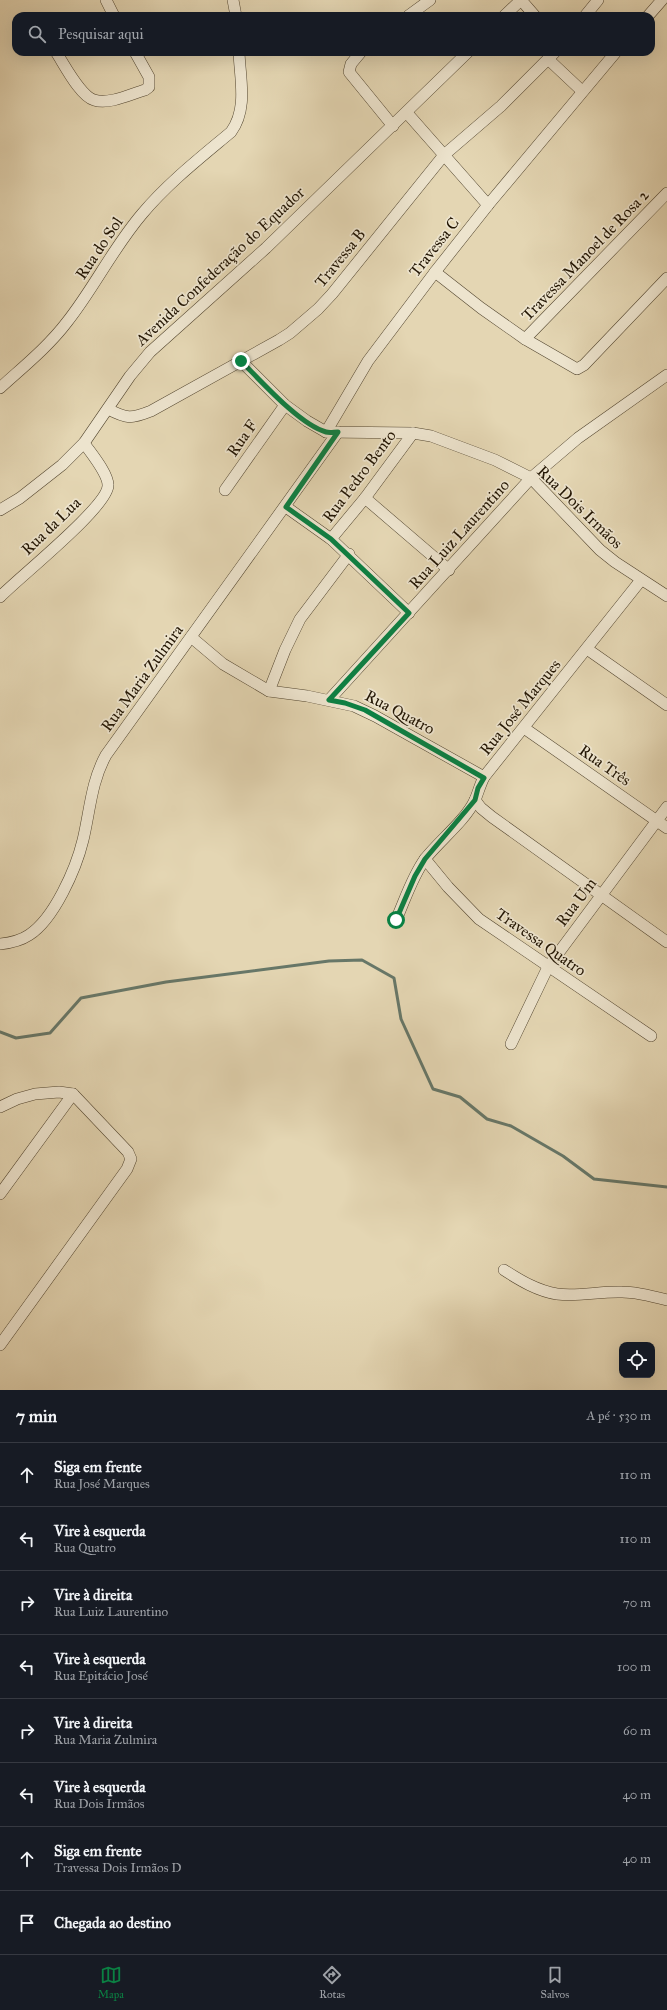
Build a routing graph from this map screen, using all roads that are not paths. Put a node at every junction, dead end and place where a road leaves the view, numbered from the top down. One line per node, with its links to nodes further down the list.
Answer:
1 (106, 0): 7 (street)
2 (233, 0): 8 (street)
3 (430, 0): 9 (street)
4 (521, 0): 10 (street); 11 (street)
5 (598, 0): 12 (street)
6 (662, 0): 13 (street)
7 (112, 12)
8 (235, 12)
9 (414, 12)
10 (508, 12)
11 (532, 12)
12 (588, 12)
13 (652, 12)
14 (59, 56): 15 (street)
15 (137, 56)
16 (238, 56): 32 (street, Rua do Sol)
17 (358, 56): 23 (street)
18 (464, 56): 22 (street, Avenida Confederação do Equador)
19 (552, 56): 21 (street); 24 (street, Travessa B)
20 (613, 56): 21 (street, Travessa C)
21 (582, 91): 26 (street, Travessa C)
22 (407, 113): 23 (street, Avenida Confederação do Equador); 24 (street)
23 (393, 126): 34 (street, Avenida Confederação do Equador)
24 (444, 155): 26 (street); 30 (street, Travessa B)
25 (667, 193): 29 (street, Travessa Manoel de Rosa 2)
26 (488, 205): 27 (street, Travessa C)
27 (435, 272): 29 (street); 35 (street, Travessa C)
28 (667, 278): 29 (street)
29 (526, 340)
30 (241, 361): 33 (street); 34 (street, Travessa B)
31 (667, 375): 39 (street, Rua Luiz Laurentino)
32 (0, 388)
33 (285, 405): 35 (street); 40 (street, Rua F)
34 (108, 409): 38 (street, Avenida Confederação do Equador)
35 (326, 432): 36 (street, Rua Dois Irmãos)
36 (338, 432): 37 (street, Rua Dois Irmãos); 42 (street, Rua Maria Zulmira)
37 (413, 433): 39 (street, Rua Dois Irmãos); 41 (street, Rua Pedro Bento)
38 (84, 443): 43 (street, Avenida Confederação do Equador); 49 (street, Rua da Lua)
39 (531, 478): 46 (street, Rua Luiz Laurentino); 47 (street, Rua Dois Irmãos)
40 (225, 490)
41 (365, 498): 44 (street, Rua Pedro Bento); 46 (street)
42 (286, 507): 44 (street); 51 (street, Rua Maria Zulmira)
43 (0, 510)
44 (331, 539): 45 (street)
45 (349, 554): 50 (street); 53 (street)
46 (449, 570): 50 (street, Rua Luiz Laurentino)
47 (641, 580): 48 (street, Rua Dois Irmãos); 52 (street, Rua José Marques)
48 (667, 596)
49 (0, 597)
50 (409, 613): 54 (street, Rua Luiz Laurentino)
51 (191, 637): 53 (street, Rua Quatro); 66 (street, Rua Maria Zulmira)
52 (586, 649): 55 (street); 56 (street, Rua José Marques)
53 (270, 691): 54 (street, Rua Quatro)
54 (329, 700): 57 (street, Rua Quatro)
55 (667, 705)
56 (524, 728): 57 (street, Rua José Marques); 60 (street, Rua Três)
57 (484, 778): 58 (street, Rua José Marques)
58 (475, 800): 62 (street, Rua José Marques); 63 (street)
59 (667, 807): 60 (street, Rua Um)
60 (657, 820): 61 (street, Rua Três); 63 (street, Rua Um)
61 (667, 828)
62 (425, 859): 64 (street, Rua José Marques); 67 (street, Travessa Quatro)
63 (601, 896): 65 (street); 67 (street, Rua Um)
64 (396, 920)
65 (667, 942)
66 (0, 944)
67 (548, 967): 68 (street, Travessa Quatro); 69 (street, Rua Um)
68 (651, 1036)
69 (511, 1044)
70 (73, 1094): 71 (street); 72 (street); 75 (street)
71 (0, 1108)
72 (0, 1194)
73 (504, 1270): 74 (street)
74 (667, 1300)
75 (0, 1345)

